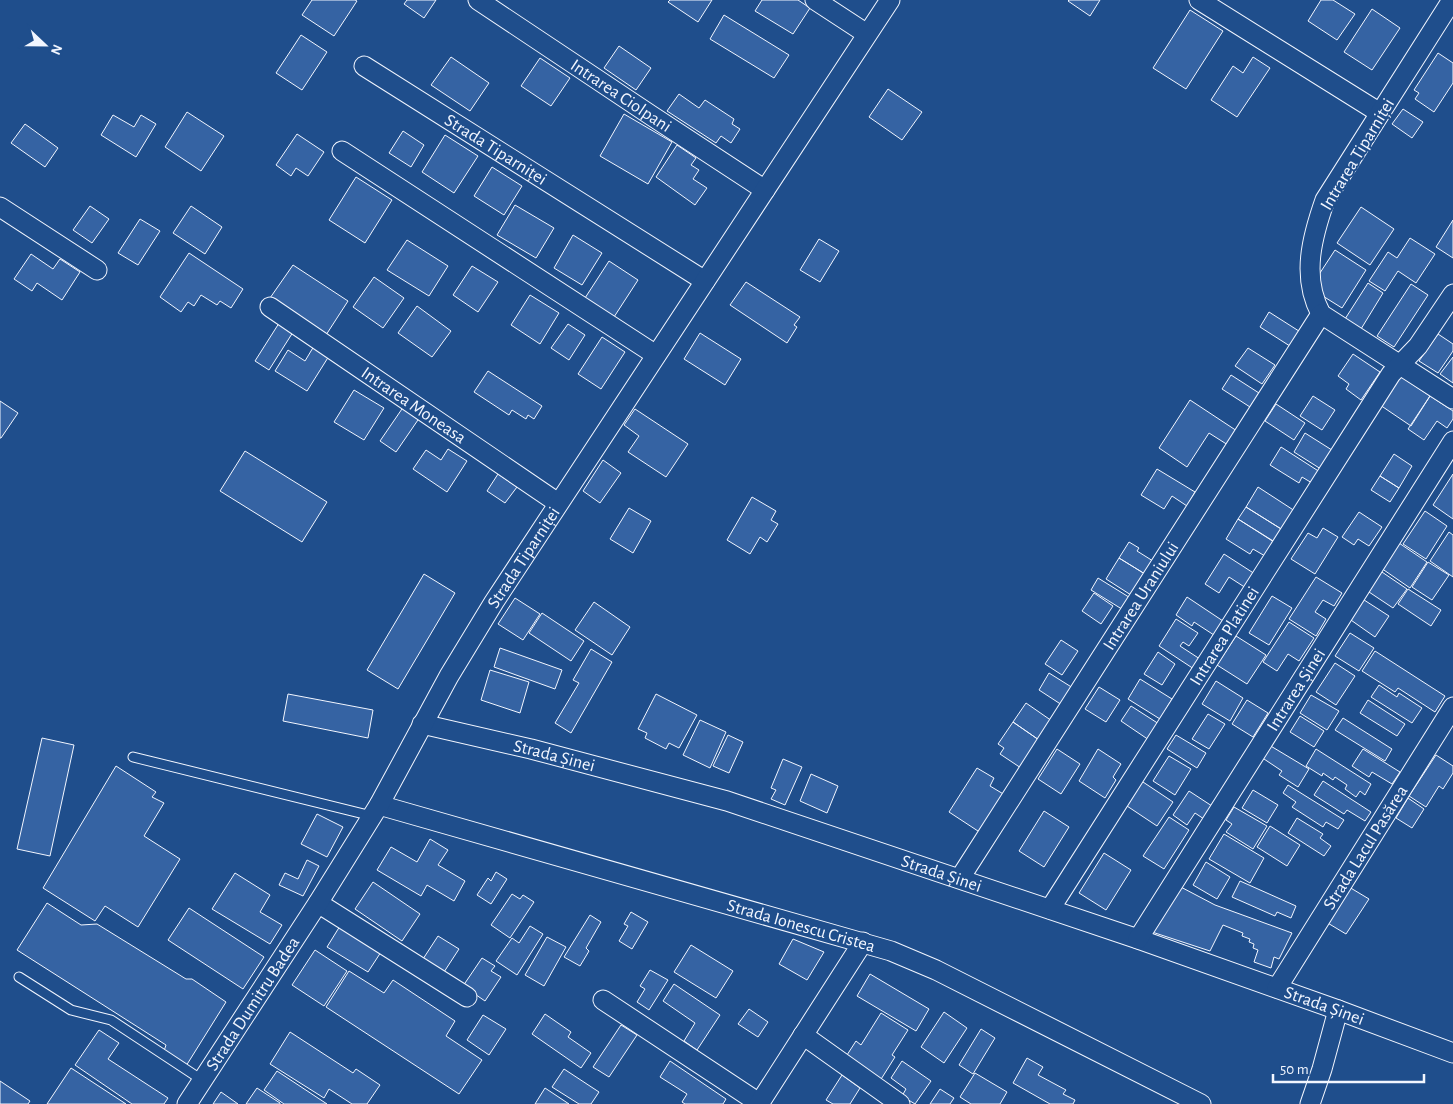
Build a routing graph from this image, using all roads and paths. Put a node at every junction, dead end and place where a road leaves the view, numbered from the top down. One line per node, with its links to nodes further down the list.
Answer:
1 (478, 0): 10 (street, Intrarea Ciolpani)
2 (816, 0): 6 (street)
3 (890, 0): 6 (street, Strada Tiparniței)
4 (1199, 0): 8 (street)
5 (1452, 0): 8 (street, Intrarea Tiparniței)
6 (868, 34): 10 (street, Strada Tiparniței)
7 (364, 66): 13 (street, Strada Tiparniței)
8 (1380, 114): 16 (street, Intrarea Tiparniței)
9 (342, 151): 17 (street)
10 (765, 190): 13 (street, Strada Tiparniței)
11 (0, 207): 12 (street)
12 (97, 270)
13 (705, 281): 17 (street, Strada Tiparniței)
14 (1453, 294): 18 (street, Intrarea Platinei)
15 (270, 306): 21 (street, Intrarea Moneasa)
16 (1321, 314): 18 (street); 27 (street, Intrarea Uraniului)
17 (656, 355): 21 (street, Strada Tiparniței)
18 (1401, 365): 19 (street); 29 (street, Intrarea Platinei)
19 (1453, 400)
20 (1453, 441): 30 (street, Intrarea Șinei)
21 (558, 502): 23 (street, Strada Tiparniței)
22 (1453, 707): 33 (street, Strada Lacul Pasărea)
23 (422, 724): 25 (street, Strada Tiparniței); 27 (street, Strada Șinei)
24 (133, 757): 26 (lane)
25 (400, 765): 26 (street, Strada Dumitru Badea)
26 (375, 811): 28 (street, Strada Dumitru Badea); 31 (street, Strada Ionescu Cristea)
27 (960, 878): 29 (street, Strada Șinei)
28 (318, 903): 34 (street); 39 (street, Strada Dumitru Badea)
29 (1050, 909): 30 (street, Strada Șinei)
30 (1138, 939): 33 (street, Strada Șinei)
31 (863, 942): 37 (street); 43 (street, Strada Ionescu Cristea)
32 (19, 977): 39 (lane)
33 (1276, 988): 36 (street, Strada Șinei)
34 (467, 997)
35 (603, 1000): 41 (street)
36 (1338, 1010): 38 (street, Strada Șinei); 44 (street)
37 (803, 1035): 41 (street); 42 (street)
38 (1453, 1053)
39 (202, 1080): 40 (street, Strada Dumitru Badea)
40 (186, 1104)
41 (759, 1104)
42 (900, 1104)
43 (1201, 1104)
44 (1310, 1104)

